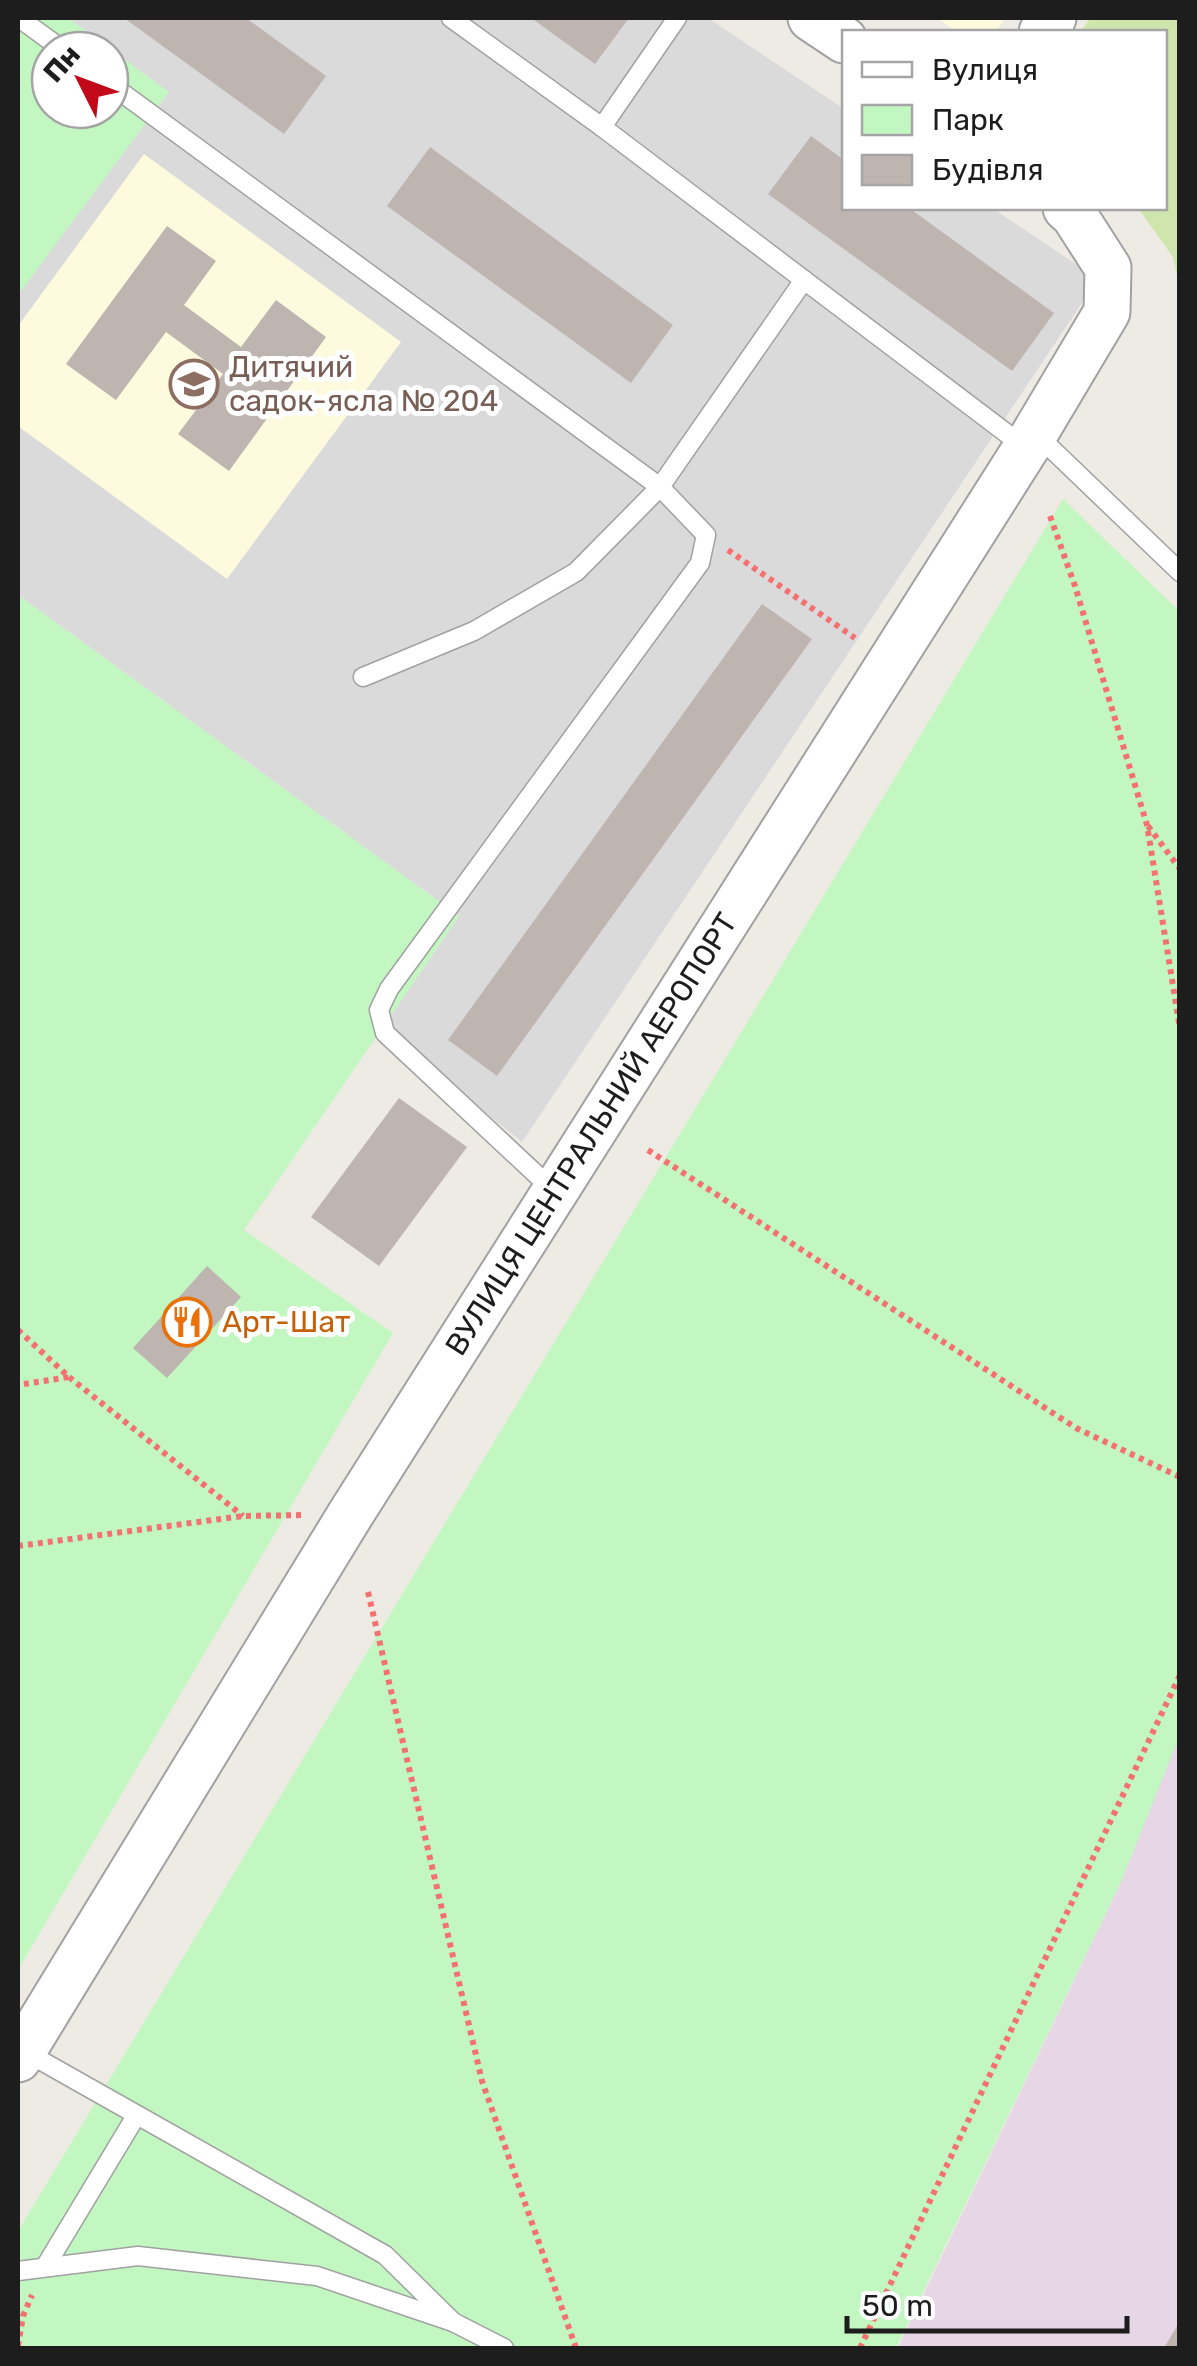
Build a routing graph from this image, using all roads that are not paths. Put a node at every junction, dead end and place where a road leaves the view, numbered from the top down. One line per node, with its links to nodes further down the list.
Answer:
1 (450, 18): 6 (lane)
2 (677, 18): 6 (lane)
3 (812, 18): 4 (street)
4 (842, 39)
5 (130, 99): 10 (lane)
6 (602, 127): 8 (lane)
7 (1068, 210): 9 (street, ВУЛИЦЯ ЦЕНТРАЛЬНИЙ АЕРОПОРТ)
8 (804, 280): 9 (lane); 10 (lane)
9 (1030, 441): 11 (lane); 13 (street, ВУЛИЦЯ ЦЕНТРАЛЬНИЙ АЕРОПОРТ)
10 (660, 487): 12 (lane); 13 (lane)
11 (1180, 572)
12 (363, 676)
13 (554, 1191): 14 (street, ВУЛИЦЯ ЦЕНТРАЛЬНИЙ АЕРОПОРТ)
14 (20, 2055): 15 (lane)
15 (136, 2116): 16 (lane); 18 (lane)
16 (45, 2267): 17 (lane); 18 (lane)
17 (18, 2270)
18 (452, 2322): 19 (lane)
19 (504, 2348)

